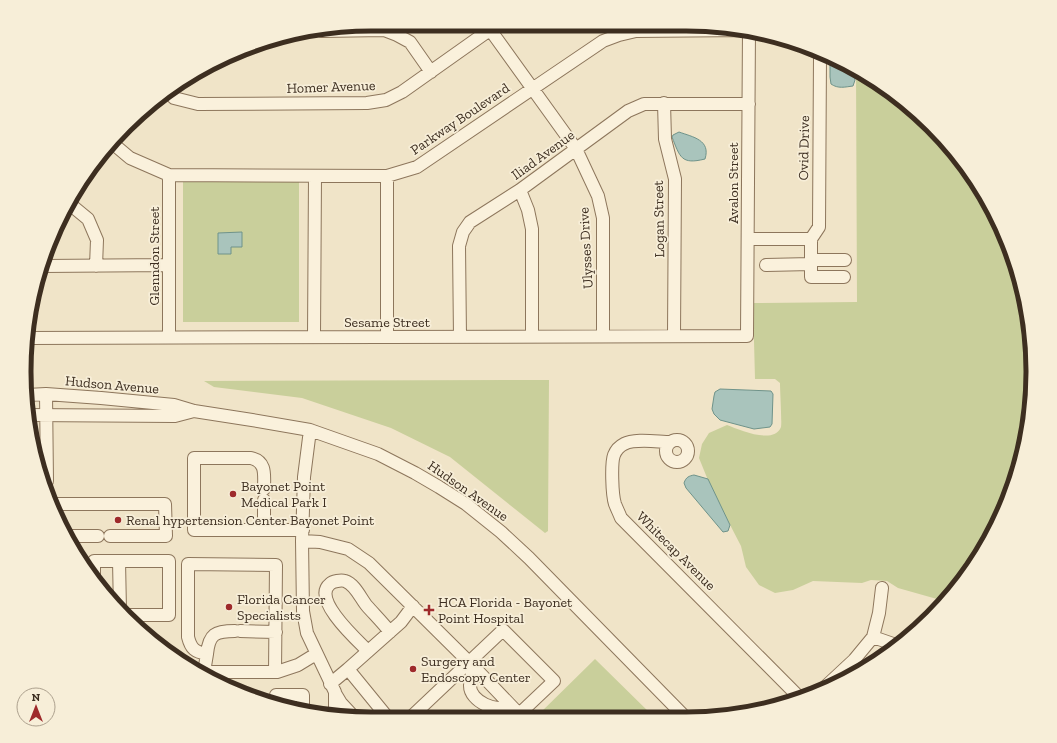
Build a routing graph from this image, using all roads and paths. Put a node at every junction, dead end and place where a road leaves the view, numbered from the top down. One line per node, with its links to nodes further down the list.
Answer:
1 (390, 31): 7 (street)
2 (485, 31): 7 (street, Homer Avenue)
3 (495, 31): 8 (street, Ulysses Drive)
4 (636, 31): 8 (street, Parkway Boulevard)
5 (748, 37): 11 (street, Avalon Street)
6 (820, 59): 20 (street, Ovid Drive)
7 (431, 72): 9 (street, Homer Avenue)
8 (533, 89): 13 (street, Ulysses Drive); 16 (street, Parkway Boulevard)
9 (172, 96)
10 (664, 103): 11 (street, Iliad Avenue); 13 (street, Iliad Avenue); 30 (street, Logan Street)
11 (749, 104): 19 (street, Avalon Street)
12 (116, 146): 14 (street, Parkway Boulevard)
13 (576, 149): 17 (street, Iliad Avenue); 29 (street, Ulysses Drive)
14 (169, 175): 15 (street, Parkway Boulevard); 26 (street, Glenndon Street)
15 (315, 176): 16 (street, Parkway Boulevard); 32 (street)
16 (387, 176): 33 (street)
17 (520, 190): 28 (street); 34 (street, Iliad Avenue)
18 (74, 207): 25 (street)
19 (748, 239): 20 (street); 31 (street, Avalon Street)
20 (811, 239): 22 (street)
21 (845, 260): 22 (street)
22 (811, 262): 23 (street); 27 (street)
23 (766, 265)
24 (48, 266): 25 (street)
25 (96, 266): 26 (street)
26 (169, 266): 36 (street, Glenndon Street)
27 (844, 277)
28 (532, 336): 29 (street, Sesame Street); 34 (street, Sesame Street)
29 (603, 336): 30 (street, Sesame Street)
30 (674, 336): 31 (street, Sesame Street)
31 (747, 336)
32 (314, 337): 33 (street, Sesame Street); 36 (street, Sesame Street)
33 (387, 337): 34 (street, Sesame Street)
34 (460, 337)
35 (33, 338): 36 (street, Sesame Street)
36 (169, 338)
37 (46, 394): 38 (street, Hudson Avenue); 39 (street, Hudson Avenue); 41 (street)
38 (32, 395)
39 (194, 411): 41 (street, Hudson Avenue); 42 (street, Hudson Avenue)
40 (34, 415): 41 (street, Hudson Avenue)
41 (46, 415): 44 (street)
42 (310, 430): 50 (street); 81 (street, Hudson Avenue)
43 (670, 442): 71 (street, Whitecap Avenue)
44 (43, 458)
45 (58, 504): 49 (street)
46 (264, 530): 46 (street); 50 (street)
47 (74, 536): 48 (street)
48 (98, 536)
49 (110, 536)
50 (302, 536): 55 (street); 63 (street)
51 (120, 561): 52 (street); 54 (street); 56 (street)
52 (94, 569)
53 (882, 588): 59 (street)
54 (120, 601)
55 (413, 606): 58 (street); 64 (street)
56 (134, 615)
57 (276, 632): 62 (street); 62 (street); 68 (street)
58 (390, 632): 61 (street); 61 (street)
59 (873, 637): 60 (street); 69 (street)
60 (891, 643)
61 (368, 651): 66 (street)
62 (207, 654): 65 (street)
63 (316, 654): 68 (street); 70 (street)
64 (472, 664): 74 (street); 74 (street); 78 (street); 80 (street)
65 (203, 667)
66 (348, 669): 70 (street); 77 (street)
67 (212, 672): 68 (street)
68 (276, 672)
69 (835, 677)
70 (332, 688): 75 (street); 76 (street)
71 (796, 694)
72 (276, 698): 73 (street)
73 (303, 705)
74 (510, 705): 79 (street)
75 (334, 710)
76 (348, 711)
77 (383, 712)
78 (417, 712)
79 (515, 712)
80 (522, 712)
81 (680, 712)

